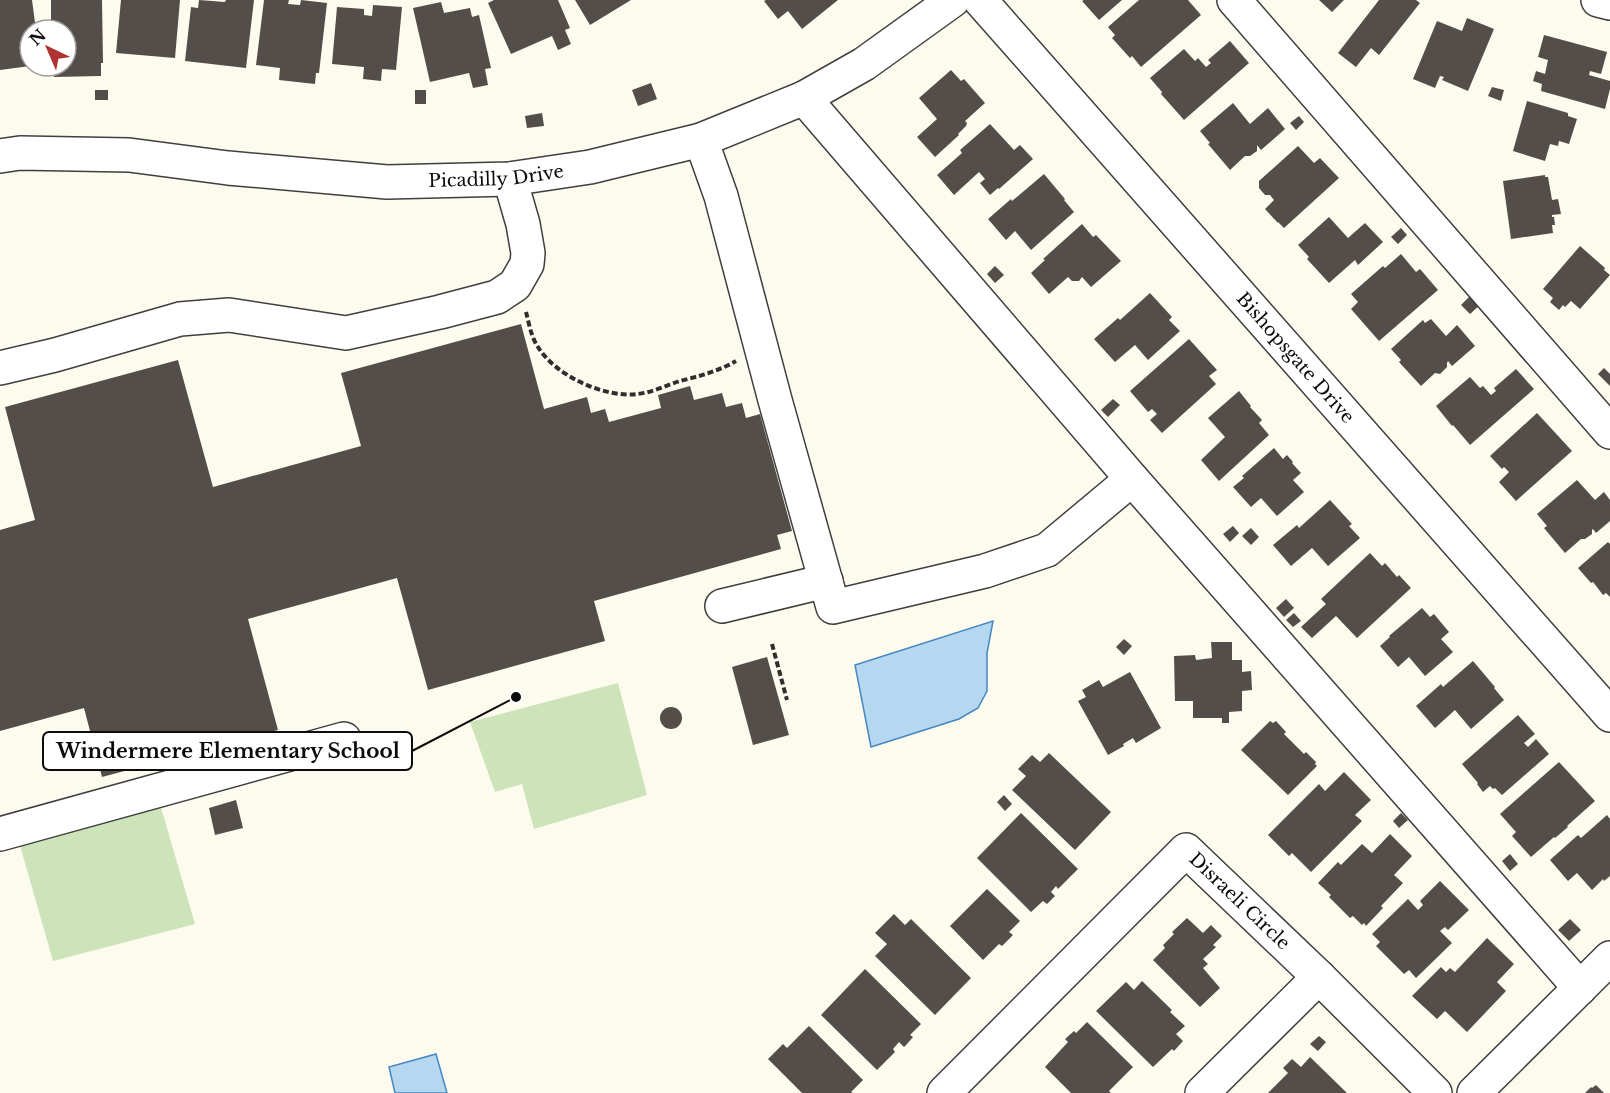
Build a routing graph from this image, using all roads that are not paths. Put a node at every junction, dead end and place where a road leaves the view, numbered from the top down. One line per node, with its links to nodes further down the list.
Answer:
1 (952, 0): 6 (street, Picadilly Drive)
2 (980, 0): 15 (street, Bishopsgate Drive)
3 (1234, 0): 11 (street)
4 (1598, 0): 5 (street)
5 (1610, 3)
6 (804, 98): 7 (street, Picadilly Drive); 12 (street)
7 (701, 140): 9 (street, Picadilly Drive); 13 (street)
8 (0, 156): 9 (street, Picadilly Drive)
9 (510, 179): 10 (street)
10 (0, 368)
11 (1610, 432)
12 (1132, 479): 13 (street); 20 (street)
13 (826, 581): 14 (street)
14 (722, 606)
15 (1610, 715)
16 (344, 739): 17 (street)
17 (0, 834)
18 (1610, 958): 20 (street)
19 (1319, 977): 21 (street, Disraeli Circle); 22 (street); 23 (street, Disraeli Circle)
20 (1580, 988): 24 (street)
21 (944, 1093)
22 (1202, 1093)
23 (1435, 1093)
24 (1474, 1093)

